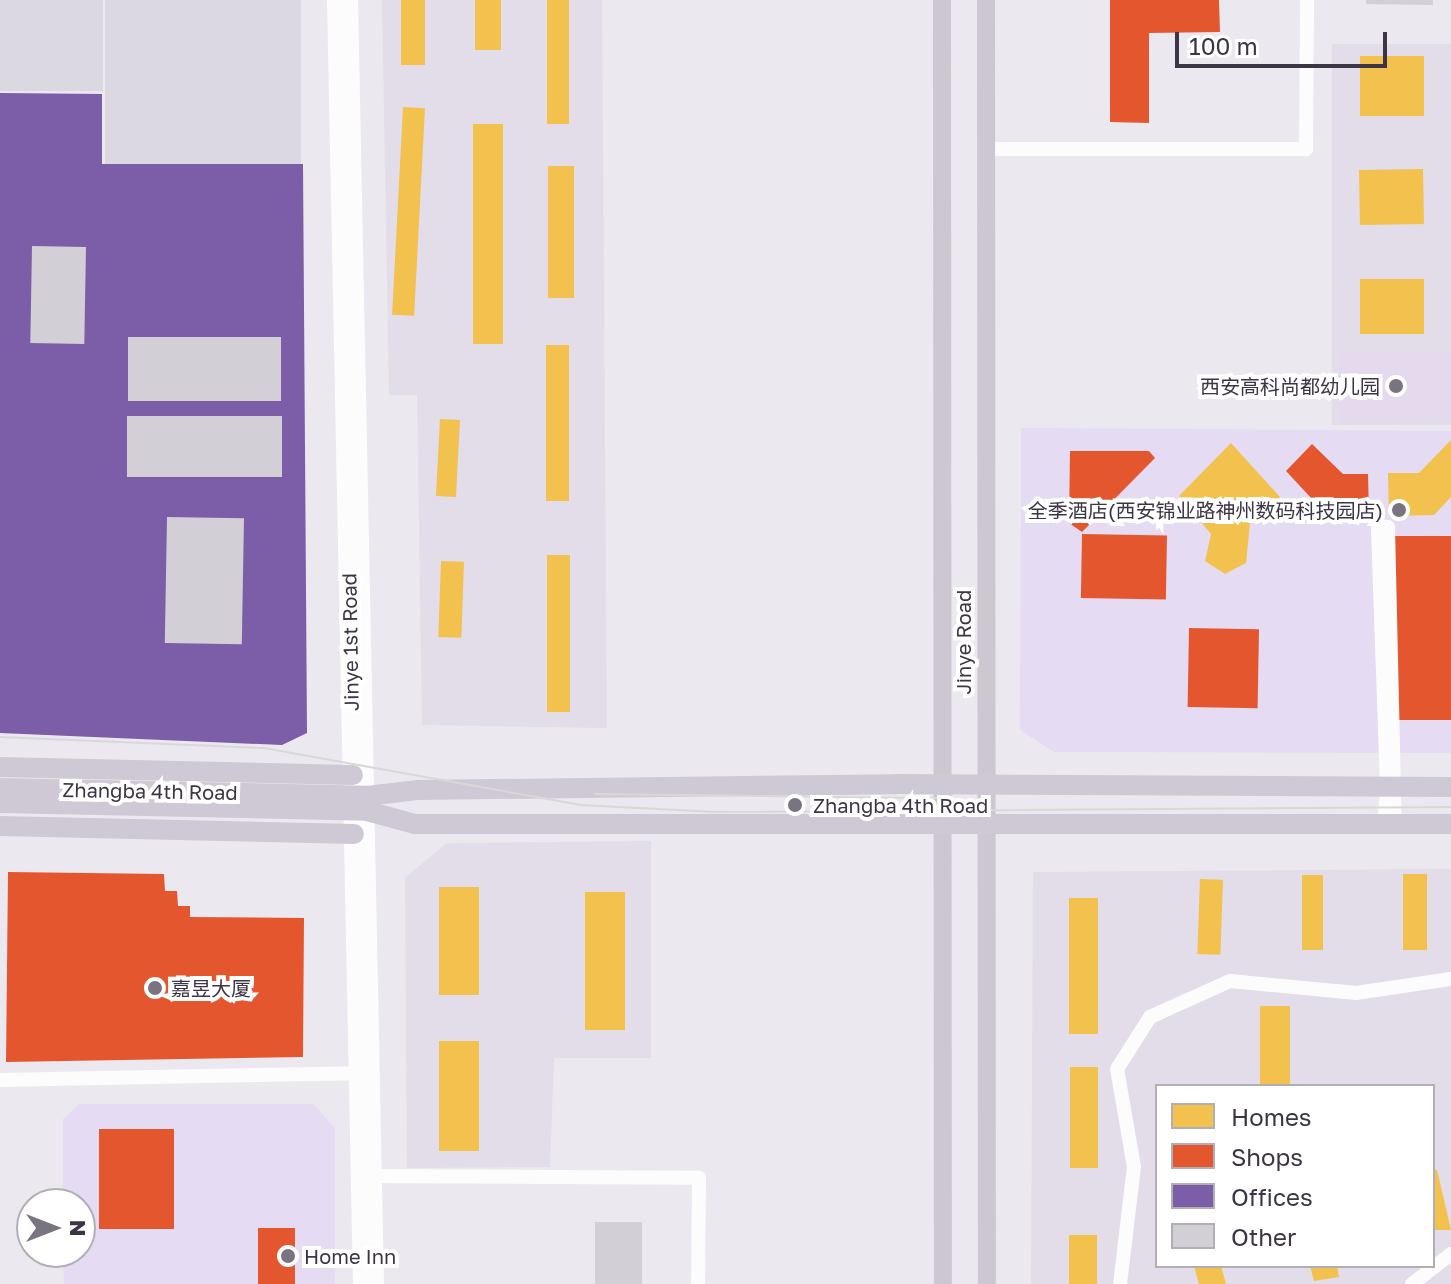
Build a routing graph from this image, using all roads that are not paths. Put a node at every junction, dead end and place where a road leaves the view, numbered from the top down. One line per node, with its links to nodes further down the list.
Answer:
1 (335, 0): 13 (street, Jinye 1st Road)
2 (350, 0): 13 (street, Jinye 1st Road)
3 (942, 0): 12 (main road, Jinye Road)
4 (986, 0): 6 (main road, Jinye Road)
5 (1307, 0): 6 (street)
6 (985, 149): 8 (main road, Jinye Road)
7 (0, 767): 13 (main road)
8 (986, 787): 9 (main road, Zhangba 4th Road); 12 (main road, Zhangba 4th Road); 18 (main road, Jinye Road)
9 (1391, 787): 9 (street); 10 (main road, Zhangba 4th Road); 19 (street)
10 (1451, 787)
11 (0, 788): 14 (main road, Zhangba 4th Road)
12 (942, 788): 13 (main road, Zhangba 4th Road); 17 (main road, Jinye Road)
13 (358, 798): 14 (main road, Zhangba 4th Road); 17 (main road, Zhangba 4th Road); 21 (street, Jinye 1st Road); 25 (street, Jinye 1st Road)
14 (252, 801): 15 (main road, Zhangba 4th Road)
15 (0, 803)
16 (1451, 824): 19 (main road)
17 (942, 825): 18 (main road, Zhangba 4th Road); 32 (main road, Jinye Road)
18 (986, 825): 19 (main road); 33 (main road, Jinye Road)
19 (1390, 825)
20 (0, 826): 21 (main road)
21 (354, 834): 23 (street, Jinye 1st Road)
22 (1451, 979): 34 (street)
23 (357, 1073): 24 (street); 25 (street, Jinye 1st Road)
24 (0, 1080)
25 (366, 1176): 29 (street, Jinye 1st Road); 30 (street, Jinye 1st Road); 31 (street)
26 (1451, 1254): 27 (street)
27 (1435, 1266)
28 (1433, 1268): 35 (street)
29 (361, 1284)
30 (376, 1284)
31 (698, 1284)
32 (943, 1284)
33 (987, 1284)
34 (1120, 1284)
35 (1412, 1284)

